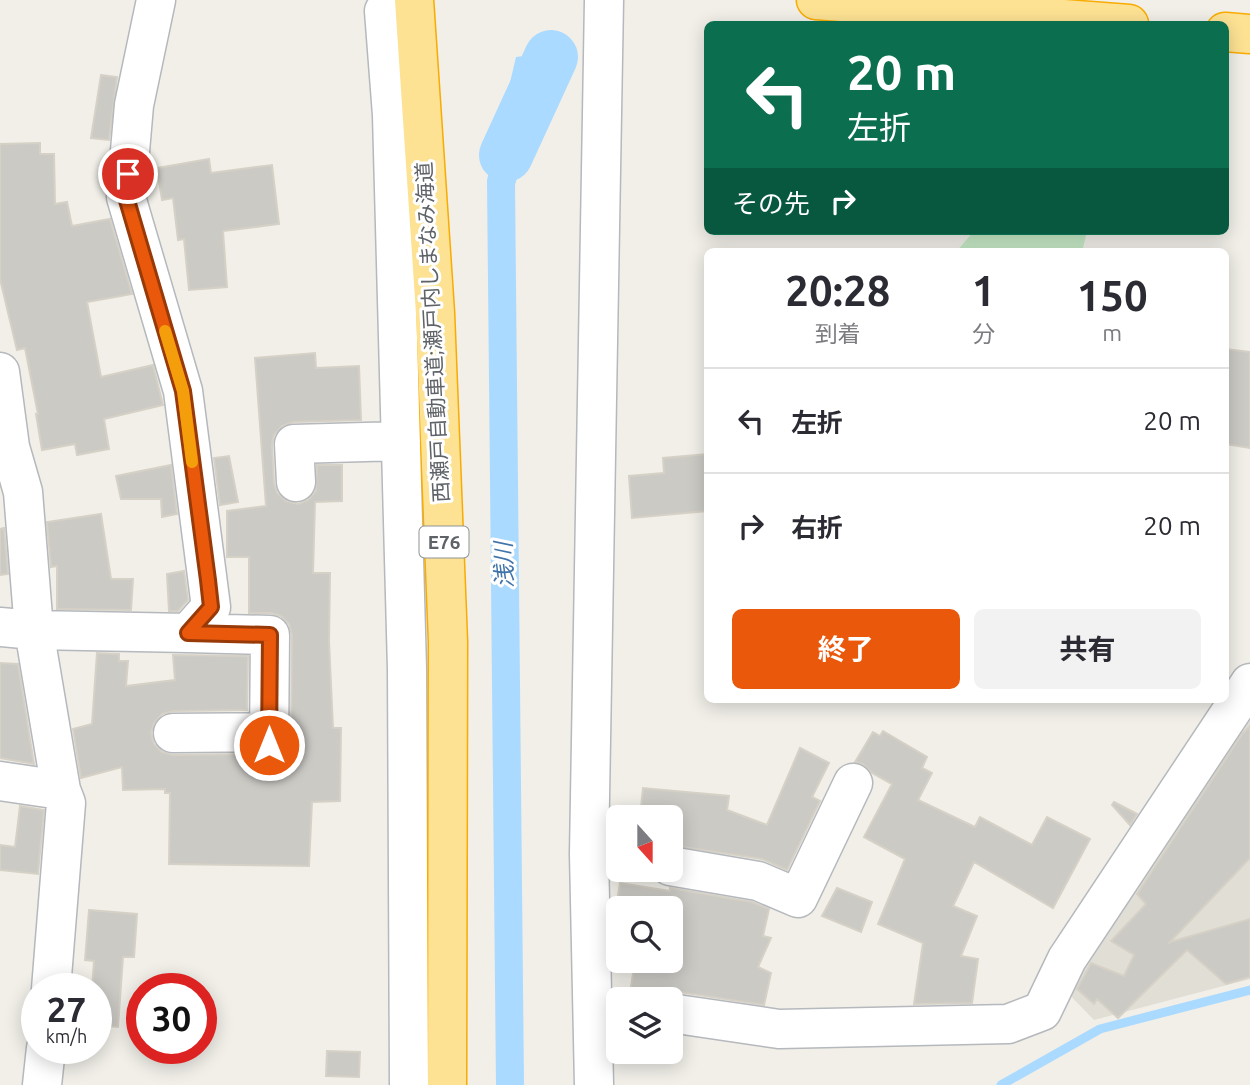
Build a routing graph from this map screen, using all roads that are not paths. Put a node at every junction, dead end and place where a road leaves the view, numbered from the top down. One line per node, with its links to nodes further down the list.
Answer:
1 (156, 0): 14 (street)
2 (604, 0): 20 (street)
3 (816, 0): 5 (highway)
4 (399, 5): 10 (street); 28 (highway, 西瀬戸自動車道;瀬戸内しまなみ海道 / E76)
5 (945, 17): 6 (highway)
6 (1050, 21)
7 (1229, 32): 8 (highway)
8 (1250, 34)
9 (0, 372): 12 (street)
10 (401, 441): 11 (street); 27 (street)
11 (296, 482)
12 (11, 490): 13 (street)
13 (17, 629): 14 (street); 19 (street)
14 (188, 633): 16 (street)
15 (1250, 683): 24 (street)
16 (173, 733)
17 (0, 781): 19 (street)
18 (853, 783): 21 (street)
19 (61, 790): 22 (street)
20 (603, 856): 23 (street)
21 (683, 868)
22 (52, 973)
23 (606, 1004): 29 (street)
24 (683, 1015)
25 (44, 1064): 26 (street)
26 (42, 1085)
27 (409, 1085)
28 (447, 1085)
29 (594, 1085)

